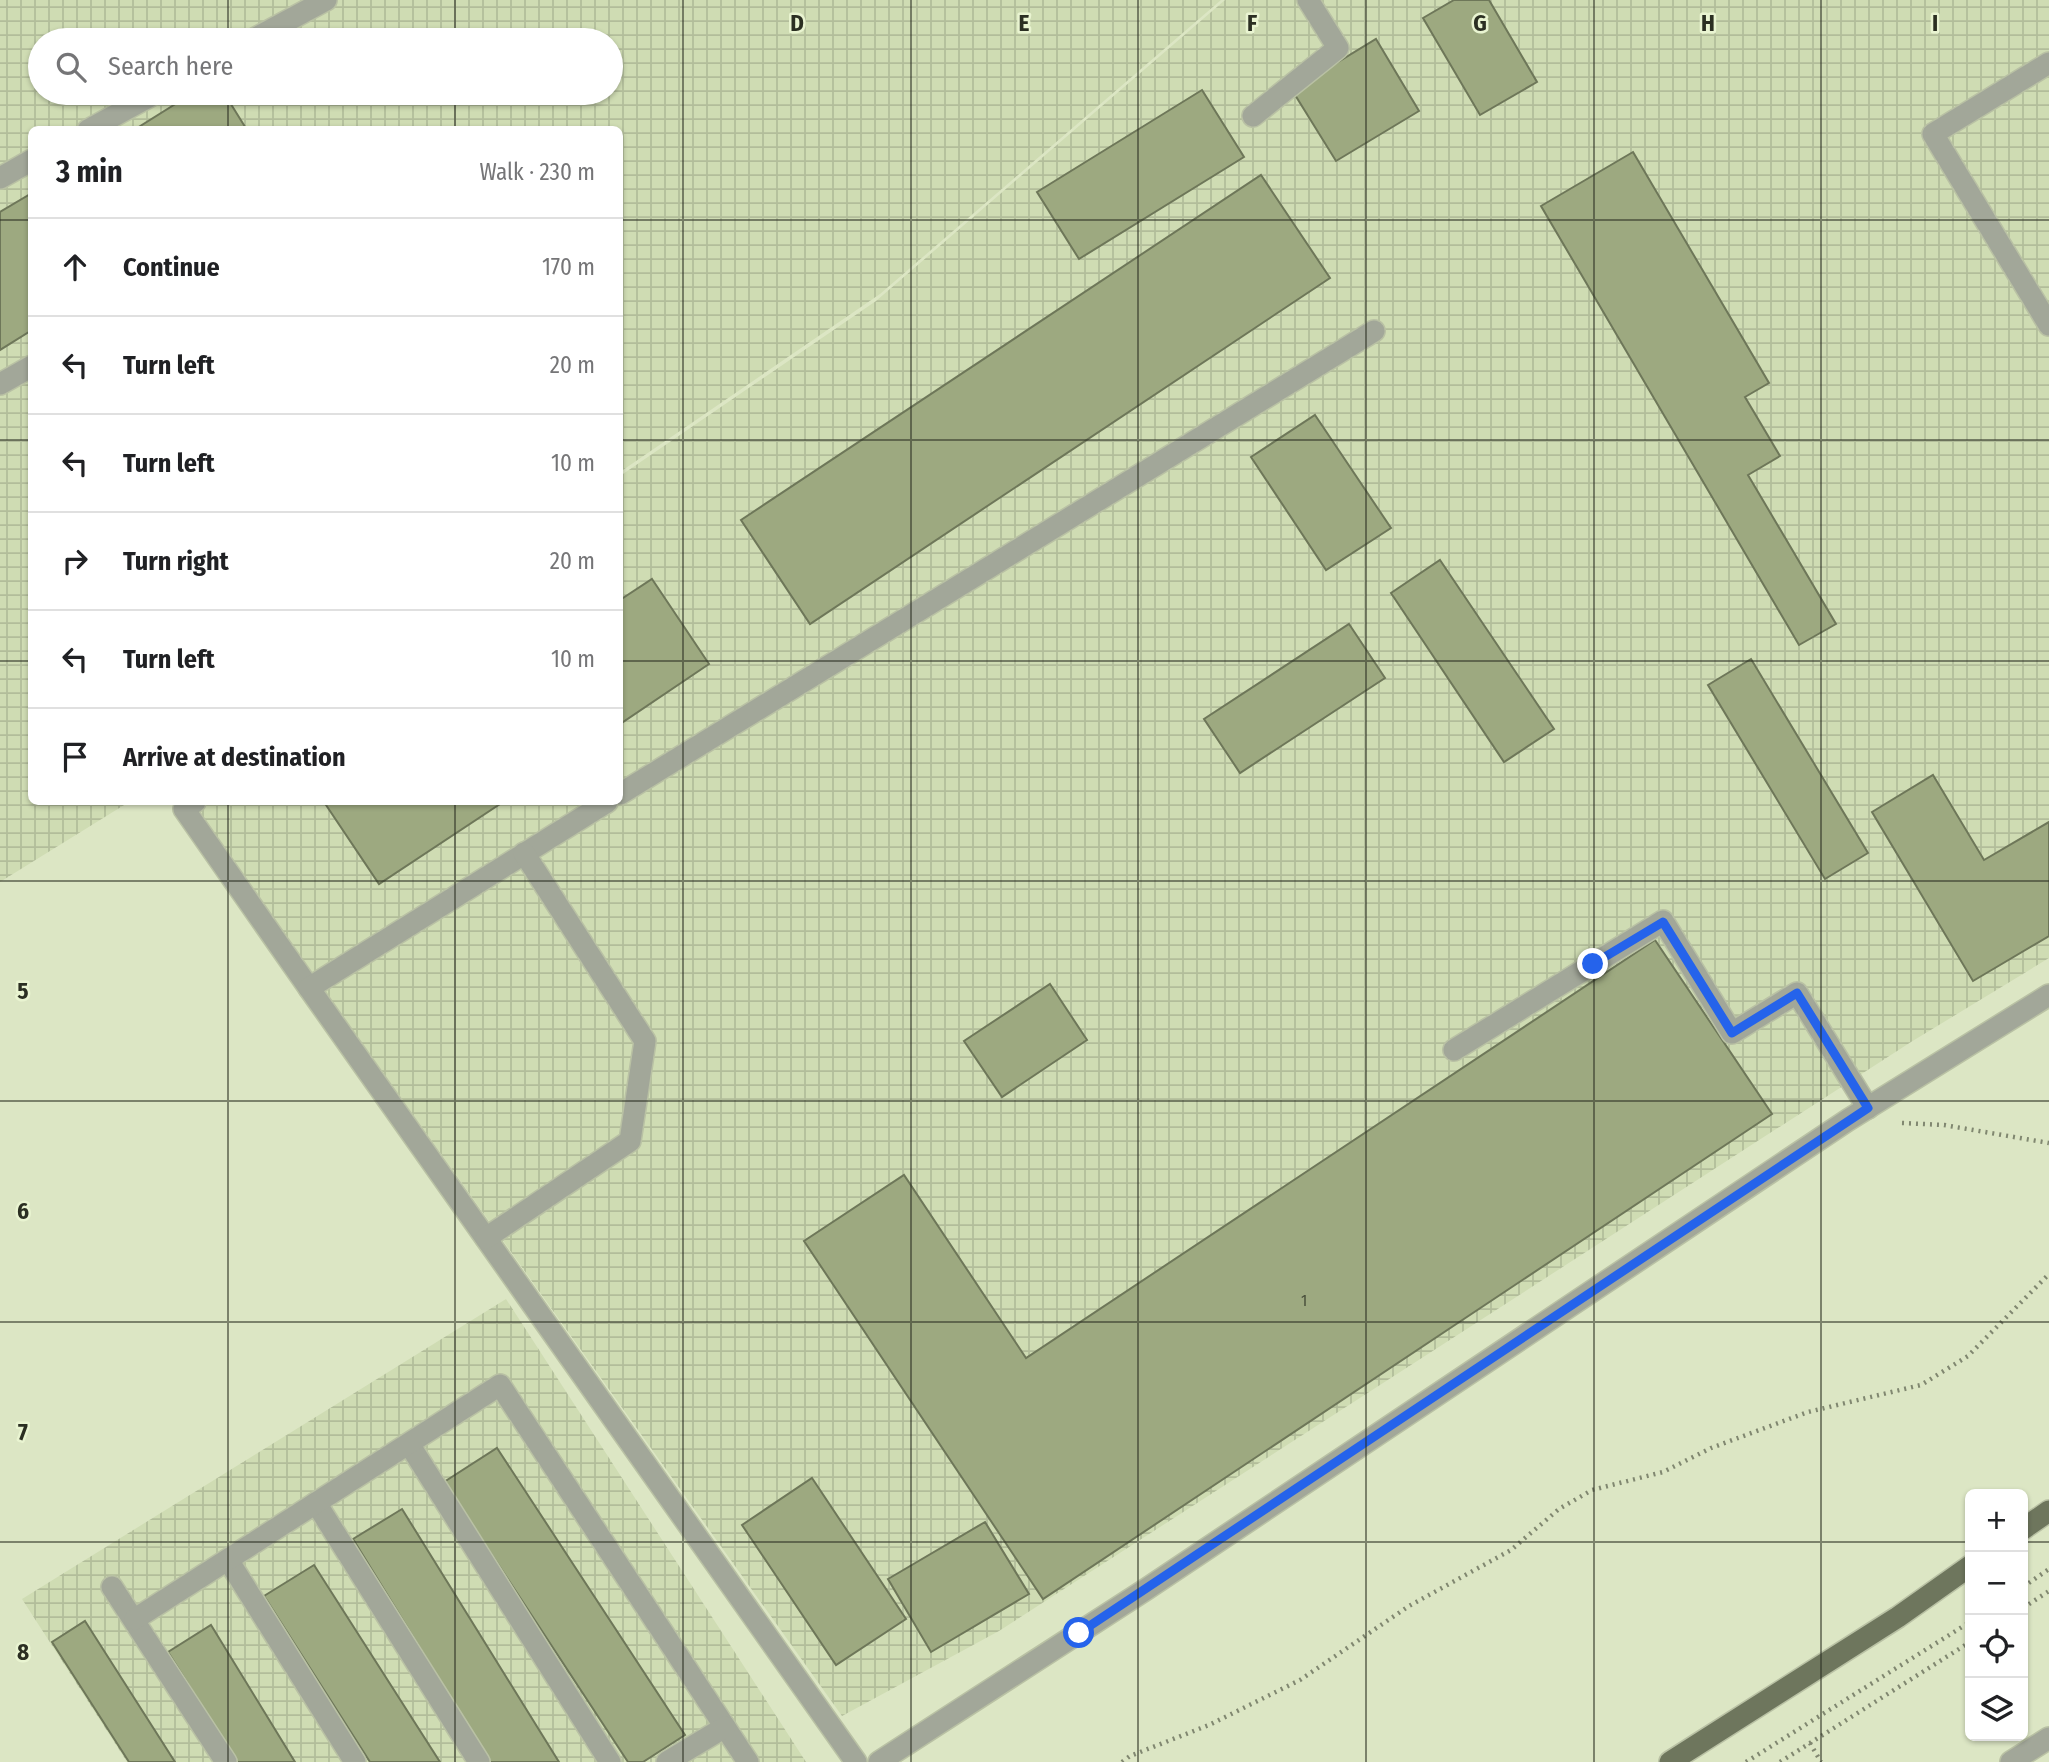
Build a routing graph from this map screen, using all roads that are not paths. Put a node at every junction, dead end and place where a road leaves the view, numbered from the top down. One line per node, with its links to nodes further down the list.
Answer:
1 (326, 0): 3 (street)
2 (1308, 0): 6 (street)
3 (274, 28)
4 (2049, 63): 10 (street)
5 (134, 105): 7 (street)
6 (1252, 116)
7 (95, 126)
8 (28, 162): 9 (street)
9 (0, 178)
10 (2049, 325)
11 (1374, 331): 14 (street)
12 (28, 368): 13 (street)
13 (0, 384)
14 (623, 792)
15 (190, 805): 18 (street)
16 (602, 805): 17 (street)
17 (524, 853): 18 (street); 22 (street)
18 (309, 988): 22 (street)
19 (2049, 995): 21 (street)
20 (1454, 1051): 21 (street)
21 (1868, 1108): 40 (street)
22 (486, 1238): 39 (street)
23 (409, 1444): 24 (street); 31 (street); 36 (street)
24 (316, 1503): 27 (street); 35 (street)
25 (2049, 1511): 26 (main road)
26 (2028, 1526)
27 (228, 1560): 30 (street); 34 (street)
28 (1965, 1570): 41 (main road)
29 (112, 1587): 30 (street)
30 (135, 1619): 33 (street)
31 (725, 1727): 37 (street); 38 (street)
32 (2049, 1738): 42 (street)
33 (226, 1762)
34 (355, 1762)
35 (479, 1762)
36 (610, 1762)
37 (667, 1762)
38 (748, 1762)
39 (856, 1762)
40 (879, 1762)
41 (1670, 1762)
42 (2011, 1762)

